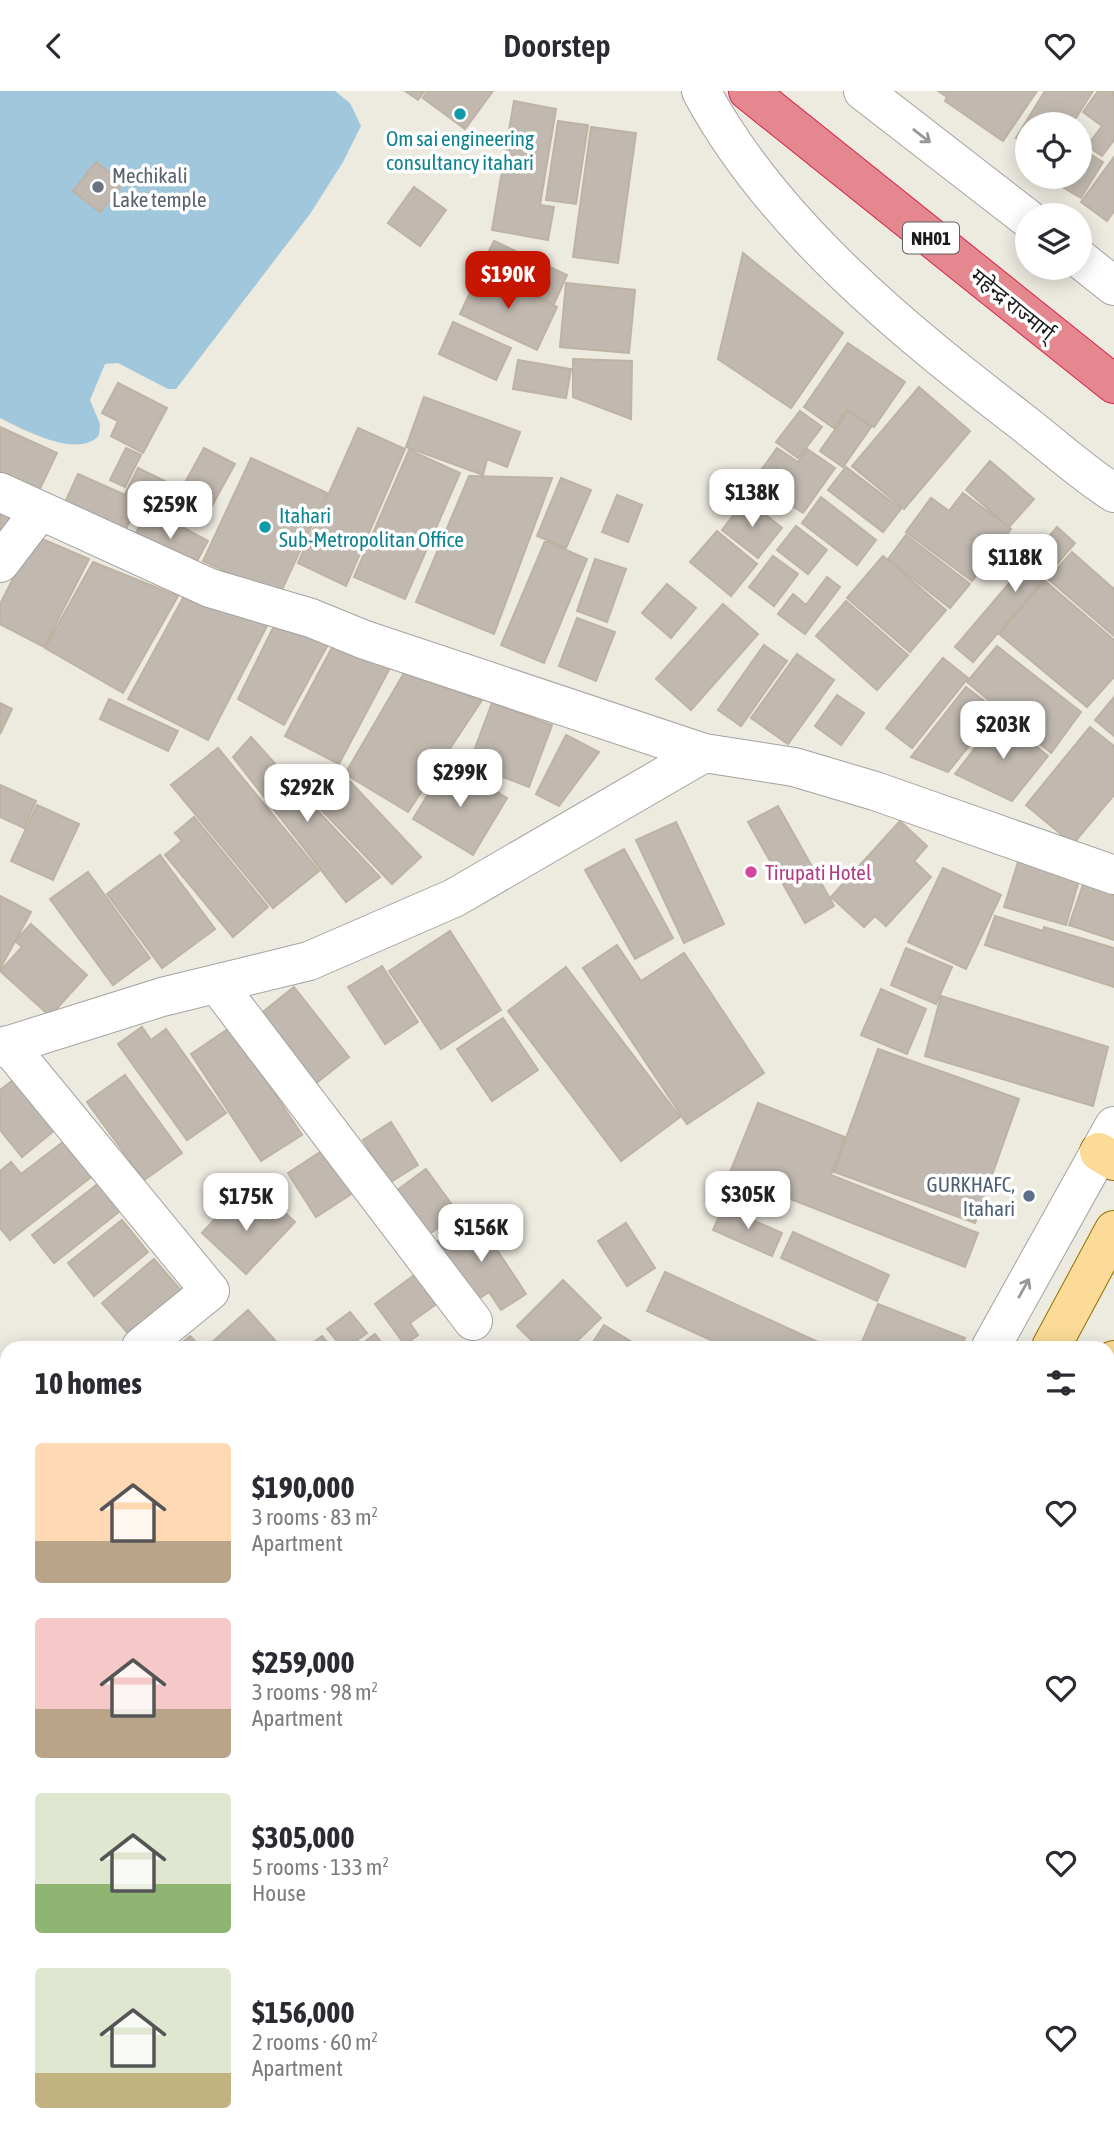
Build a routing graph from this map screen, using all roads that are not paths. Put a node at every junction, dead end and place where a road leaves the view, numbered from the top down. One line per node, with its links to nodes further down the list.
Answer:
1 (701, 91): 9 (street)
2 (748, 91): 7 (highway, महेन्द्र राज्मार्ग् / NH01)
3 (867, 92): 4 (street, one-way to 4)
4 (1015, 209)
5 (1092, 269): 6 (street)
6 (1114, 286)
7 (1114, 384)
8 (0, 492): 10 (street)
9 (1114, 493)
10 (39, 512): 11 (street); 12 (street)
11 (0, 563)
12 (704, 753): 13 (street); 14 (street)
13 (1114, 875)
14 (217, 984): 15 (street); 18 (street)
15 (2, 1047): 19 (street)
16 (1109, 1146): 20 (street, one-way to 16)
17 (1114, 1230): 21 (main road)
18 (473, 1321)
19 (148, 1341)
20 (994, 1341)
21 (1054, 1341)

